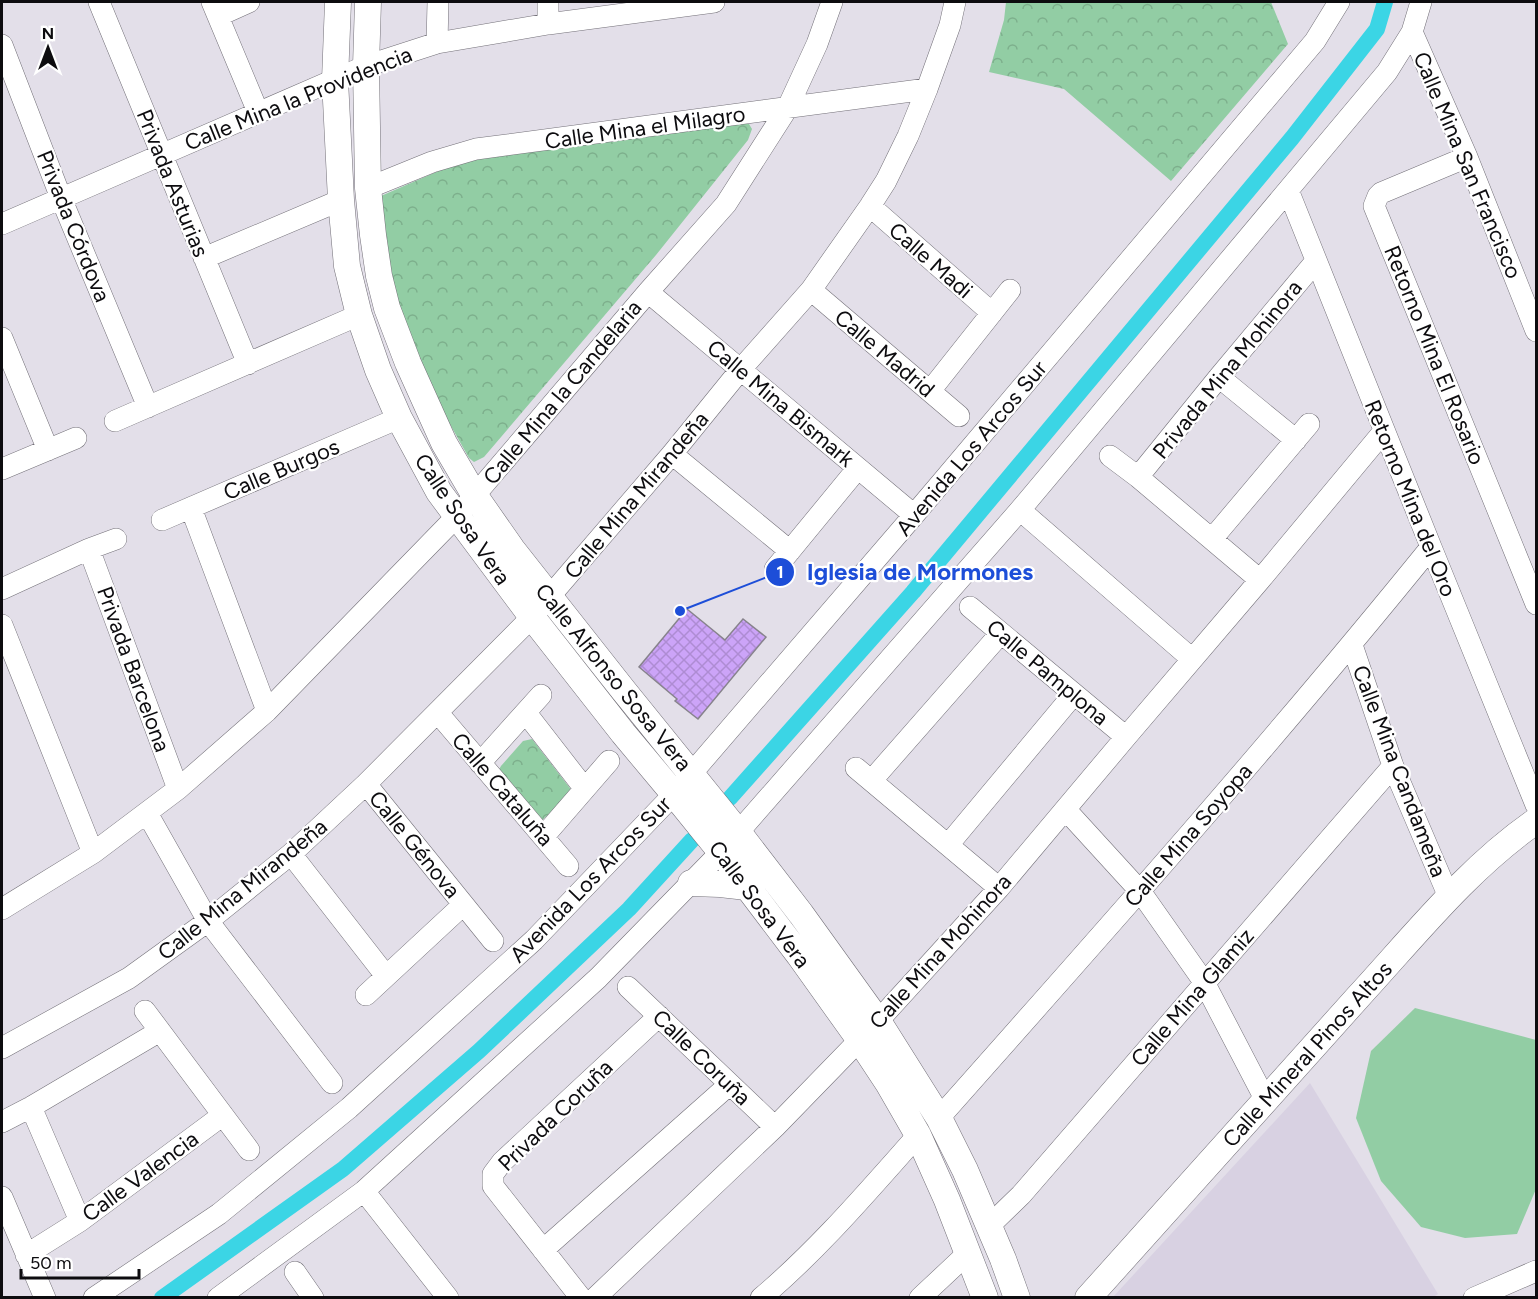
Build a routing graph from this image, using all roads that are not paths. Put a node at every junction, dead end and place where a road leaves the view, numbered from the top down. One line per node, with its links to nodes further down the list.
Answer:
1 (99, 2): 23 (street, Privada Asturias)
2 (249, 2): 13 (street)
3 (338, 2): 19 (main road, Calle Sosa Vera)
4 (368, 2): 18 (main road, Calle Alfonso Sosa Vera)
5 (438, 2): 16 (street)
6 (548, 2): 14 (street)
7 (714, 2): 12 (street, Calle Mina la Providencia)
8 (832, 2): 21 (street, Calle Mina la Candelaria)
9 (956, 2): 20 (street, Calle Mina Mirandeña)
10 (1339, 2): 59 (street, Avenida Los Arcos Sur)
11 (1421, 2): 15 (street)
12 (659, 5): 14 (street, Calle Mina la Providencia)
13 (215, 9): 22 (street)
14 (548, 24): 16 (street, Calle Mina la Providencia)
15 (1412, 32): 24 (street, Calle Mina San Francisco); 26 (street)
16 (437, 43): 18 (street, Calle Mina la Providencia)
17 (2, 45): 27 (street, Privada Córdova)
18 (366, 66): 19 (street, Calle Mina la Providencia); 25 (main road, Calle Alfonso Sosa Vera)
19 (335, 80): 22 (street, Calle Mina la Providencia); 28 (main road, Calle Sosa Vera)
20 (927, 89): 21 (street, Calle Mina el Milagro); 29 (street, Calle Mina Mirandeña)
21 (788, 107): 25 (street, Calle Mina el Milagro); 35 (street, Calle Mina la Candelaria)
22 (258, 112): 23 (street, Calle Mina la Providencia)
23 (161, 154): 27 (street, Calle Mina la Providencia); 31 (street, Privada Asturias)
24 (1467, 157): 38 (street, Calle Mina San Francisco); 71 (street, Retorno Mina El Rosario)
25 (368, 188): 56 (main road, Calle Alfonso Sosa Vera)
26 (1288, 190): 32 (street, Retorno Mina del Oro); 58 (street)
27 (61, 198): 30 (street, Calle Mina la Providencia); 44 (street, Privada Córdova)
28 (341, 200): 31 (street); 37 (main road, Calle Sosa Vera)
29 (870, 206): 33 (street, Calle Mina Mirandeña); 36 (street, Calle Madi)
30 (2, 224)
31 (204, 258): 40 (street, Privada Asturias)
32 (1316, 261): 42 (street, Privada Mina Mohinora); 48 (street, Retorno Mina del Oro)
33 (811, 290): 41 (street, Calle Mina Mirandeña); 43 (street, Calle Madrid)
34 (1010, 290): 36 (street, Calle Madi)
35 (648, 292): 41 (street, Calle Mina Bismark); 56 (street, Calle Mina la Candelaria)
36 (993, 313): 43 (street, Calle Madi)
37 (358, 315): 40 (street); 46 (main road, Calle Sosa Vera)
38 (1536, 331)
39 (2, 338): 50 (street)
40 (248, 364): 44 (street)
41 (741, 369): 51 (street, Calle Mina Mirandeña); 53 (street, Calle Mina Bismark)
42 (1219, 377): 55 (street, Privada Mina Mohinora); 63 (street)
43 (930, 391): 45 (street, Calle Madrid)
44 (148, 407): 47 (street)
45 (959, 416)
46 (399, 418): 57 (street, Calle Burgos); 60 (main road, Calle Sosa Vera)
47 (116, 421)
48 (1384, 430): 64 (street, Retorno Mina del Oro); 68 (street, Calle Mina Mohinora)
49 (76, 438): 50 (street)
50 (48, 450): 54 (street)
51 (672, 454): 66 (street); 70 (street, Calle Mina Mirandeña)
52 (1110, 456): 55 (street)
53 (858, 468): 59 (street, Calle Mina Bismark); 66 (street)
54 (2, 470)
55 (1138, 477): 63 (street)
56 (475, 496): 60 (street, Calle Mina la Candelaria); 70 (main road, Calle Alfonso Sosa Vera)
57 (191, 508): 61 (street, Calle Burgos); 80 (street)
58 (1020, 510): 77 (street); 96 (street)
59 (914, 515): 87 (street, Avenida Los Arcos Sur)
60 (458, 516): 73 (main road, Calle Sosa Vera); 80 (street, Calle Mina la Candelaria)
61 (162, 520)
62 (116, 538): 65 (street)
63 (1212, 539): 68 (street)
64 (1431, 547): 76 (street, Calle Mina Soyopa); 92 (street, Retorno Mina del Oro)
65 (89, 549): 69 (street); 89 (street, Privada Barcelona)
66 (790, 551): 67 (street)
67 (775, 569)
68 (1260, 580): 77 (street, Calle Mina Mohinora)
69 (2, 589)
70 (550, 598): 73 (street, Calle Mina Mirandeña); 87 (main road, Calle Alfonso Sosa Vera)
71 (1536, 604)
72 (970, 607): 75 (street, Calle Pamplona)
73 (532, 617): 81 (street, Calle Mina Mirandeña); 91 (main road, Calle Sosa Vera)
74 (2, 625): 99 (street)
75 (1001, 633): 78 (street, Calle Pamplona); 98 (street)
76 (1352, 645): 86 (street, Calle Mina Candameña); 106 (street, Calle Mina Soyopa)
77 (1192, 659): 83 (street, Calle Mina Mohinora)
78 (1074, 694): 83 (street, Calle Pamplona); 98 (street)
79 (542, 695): 82 (street)
80 (267, 711): 89 (street, Calle Mina la Candelaria)
81 (438, 713): 85 (street, Calle Cataluña); 88 (street, Calle Mina Mirandeña)
82 (526, 713): 85 (street); 90 (street)
83 (1126, 737): 93 (street, Calle Mina Mohinora)
84 (609, 761): 90 (street)
85 (480, 763): 97 (street, Calle Cataluña)
86 (1393, 766): 107 (street, Calle Mina Candameña); 113 (street, Calle Mina Glamiz)
87 (691, 774): 91 (street, Avenida Los Arcos Sur); 96 (main road, Calle Alfonso Sosa Vera)
88 (366, 784): 101 (street, Calle Mina Mirandeña); 108 (street, Calle Génova)
89 (178, 789): 94 (street, Calle Mina la Candelaria)
90 (585, 789): 97 (street)
91 (674, 794): 100 (main road, Calle Sosa Vera); 142 (street, Avenida Los Arcos Sur)
92 (1536, 804)
93 (1066, 810): 105 (street, Calle Mina Mohinora); 106 (street)
94 (147, 813): 99 (street, Calle Mina la Candelaria); 110 (street)
95 (1536, 821): 107 (main road, Calle Mineral Pinos Altos)
96 (738, 832): 100 (street); 118 (main road, Calle Alfonso Sosa Vera)
97 (544, 836): 102 (street, Calle Cataluña)
98 (948, 845): 105 (street)
99 (93, 852): 109 (street, Calle Mina la Candelaria)
100 (721, 852): 103 (street); 104 (main road, Calle Sosa Vera)
101 (291, 854): 110 (street, Calle Mina Mirandeña); 112 (street)
102 (568, 866)
103 (691, 883): 104 (main road); 132 (street)
104 (747, 887): 120 (main road, Calle Sosa Vera)
105 (999, 888): 118 (street, Calle Mina Mohinora)
106 (1140, 891): 113 (street); 127 (street, Calle Mina Soyopa)
107 (1449, 897): 124 (main road, Calle Mineral Pinos Altos)
108 (464, 905): 111 (street, Calle Génova); 112 (street, Calle Génova)
109 (2, 909)
110 (208, 921): 121 (street, Calle Mina Mirandeña); 122 (street)
111 (493, 941)
112 (386, 976): 115 (street, Calle Génova)
113 (1204, 982): 124 (street); 135 (street, Calle Mina Glamiz)
114 (628, 987): 117 (street, Calle Coruña)
115 (366, 995)
116 (145, 1011): 119 (street)
117 (659, 1016): 123 (street, Calle Coruña); 136 (street, Privada Coruña)
118 (878, 1021): 120 (street, Calle Mina Mohinora); 127 (main road, Calle Alfonso Sosa Vera)
119 (160, 1031): 125 (street); 126 (street)
120 (859, 1039): 129 (street, Calle Mina Mohinora); 130 (main road, Calle Sosa Vera)
121 (2, 1048)
122 (332, 1083)
123 (730, 1084): 129 (street, Calle Coruña); 136 (street)
124 (1264, 1099): 152 (main road, Calle Mineral Pinos Altos)
125 (31, 1107): 128 (street); 134 (street)
126 (224, 1115): 131 (street); 134 (street, Calle Valencia)
127 (939, 1118): 135 (main road, Calle Alfonso Sosa Vera)
128 (2, 1122)
129 (776, 1127): 147 (street, Calle Mina Mohinora)
130 (918, 1135): 137 (main road, Calle Sosa Vera); 148 (street)
131 (249, 1150)
132 (364, 1191): 143 (street); 145 (street)
133 (2, 1197): 138 (street)
134 (80, 1221): 138 (street, Calle Valencia)
135 (989, 1226): 151 (main road, Calle Alfonso Sosa Vera)
136 (543, 1250): 146 (street, Privada Coruña)
137 (968, 1253): 149 (street); 150 (main road, Calle Sosa Vera)
138 (26, 1255): 141 (street)
139 (1536, 1270): 153 (street)
140 (295, 1272): 144 (street)
141 (45, 1298)
142 (94, 1298)
143 (219, 1298)
144 (313, 1298)
145 (448, 1298)
146 (581, 1298)
147 (595, 1298)
148 (762, 1298)
149 (920, 1298)
150 (985, 1298)
151 (1017, 1298)
152 (1088, 1298)
153 (1474, 1298)

